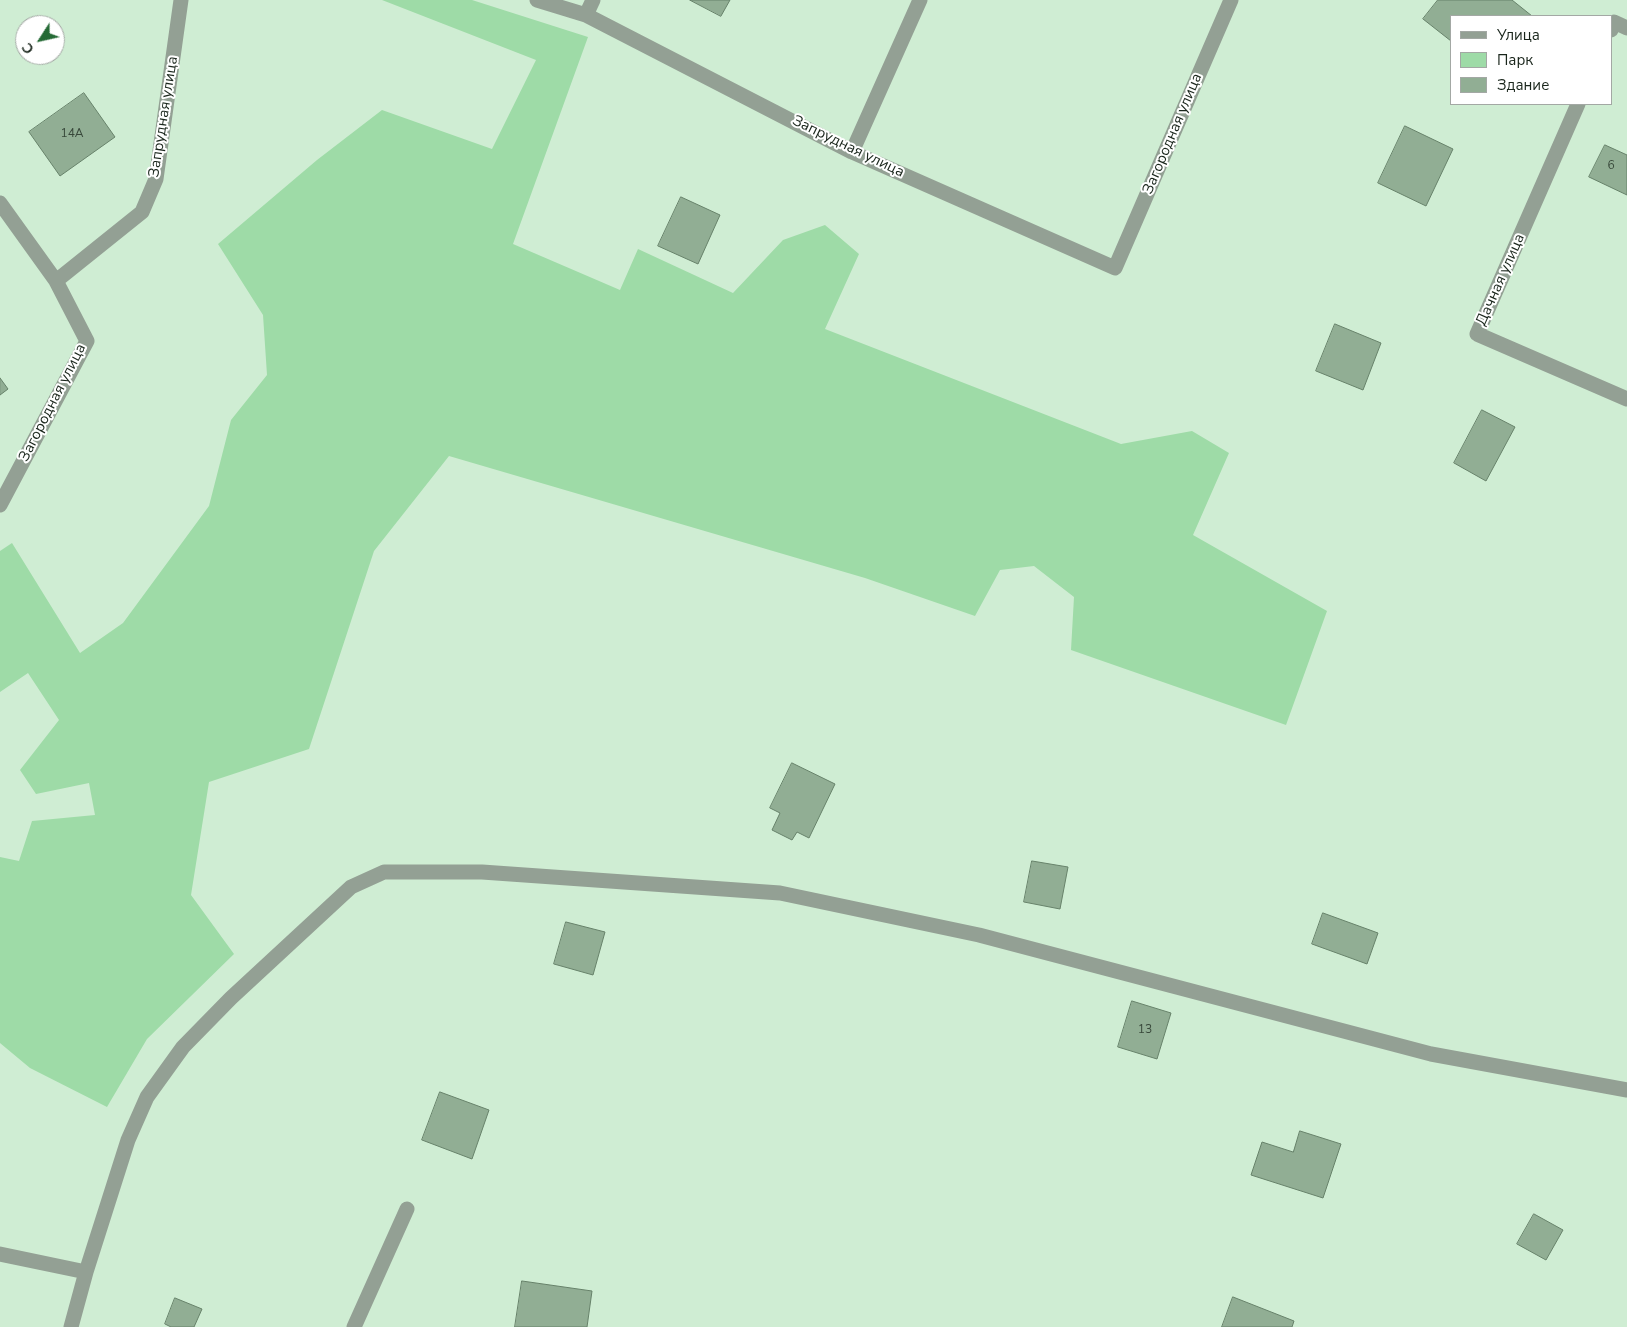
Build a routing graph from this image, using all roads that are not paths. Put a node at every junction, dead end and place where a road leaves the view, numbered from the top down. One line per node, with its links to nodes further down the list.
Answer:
1 (181, 0): 11 (street, Запрудная улица)
2 (536, 0): 6 (street, Запрудная улица)
3 (593, 0): 6 (street)
4 (920, 0): 8 (street)
5 (1231, 0): 10 (street, Загородная улица)
6 (586, 15): 8 (street, Запрудная улица)
7 (1578, 105): 12 (street, Дачная улица)
8 (852, 152): 10 (street, Запрудная улица)
9 (0, 203): 11 (street, Загородная улица)
10 (1115, 268)
11 (56, 281): 13 (street, Загородная улица)
12 (1627, 399)
13 (0, 504)
14 (1627, 1090): 17 (street)
15 (407, 1209): 19 (street)
16 (0, 1254): 17 (street)
17 (86, 1272): 18 (street)
18 (71, 1327)
19 (354, 1327)

